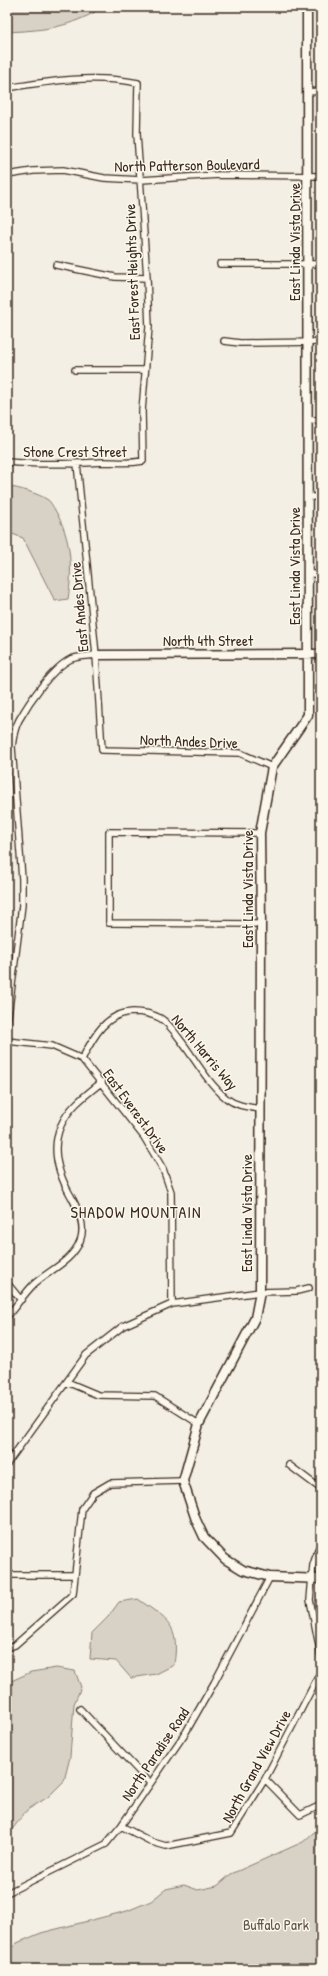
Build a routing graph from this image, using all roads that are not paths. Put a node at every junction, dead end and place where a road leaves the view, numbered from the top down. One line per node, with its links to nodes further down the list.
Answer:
1 (307, 7): 4 (street, East Linda Vista Drive)
2 (7, 88): 8 (street, East Forest Heights Drive)
3 (321, 91): 4 (street)
4 (307, 92): 6 (street, East Linda Vista Drive)
5 (7, 175): 8 (street, North Patterson Boulevard)
6 (308, 176): 7 (street, North Patterson Boulevard); 8 (street, North Patterson Boulevard); 12 (street, East Linda Vista Drive)
7 (321, 176)
8 (141, 180): 13 (street, East Forest Heights Drive)
9 (220, 264): 12 (street)
10 (321, 264): 12 (street)
11 (56, 265): 13 (street)
12 (308, 265): 16 (street, East Linda Vista Drive)
13 (147, 278): 18 (street, East Forest Heights Drive)
14 (224, 341): 16 (street)
15 (321, 342): 16 (street)
16 (307, 343): 19 (street, East Linda Vista Drive)
17 (76, 370): 18 (street)
18 (145, 370): 21 (street, East Forest Heights Drive)
19 (308, 420): 20 (street); 24 (street, East Linda Vista Drive)
20 (321, 420)
21 (143, 460): 23 (street, Stone Crest Street)
22 (7, 462): 23 (street, Stone Crest Street)
23 (77, 463): 30 (street, East Andes Drive)
24 (307, 497): 25 (street); 26 (street, East Linda Vista Drive)
25 (321, 497)
26 (308, 574): 27 (street); 28 (street, East Linda Vista Drive)
27 (321, 574)
28 (308, 654): 29 (street, North 4th Street); 30 (street, North 4th Street); 32 (street, East Linda Vista Drive)
29 (321, 654)
30 (96, 655): 31 (street, East Andes Drive); 35 (street)
31 (102, 750): 32 (street, North Andes Drive)
32 (272, 767): 33 (street, East Linda Vista Drive)
33 (260, 833): 34 (street, East Linda Vista Drive); 34 (street)
34 (261, 924): 39 (street, East Linda Vista Drive)
35 (7, 1025)
36 (7, 1041): 37 (street, East Everest Drive)
37 (82, 1059): 38 (street, East Everest Drive); 39 (street, North Harris Way)
38 (102, 1082): 43 (street); 44 (street, East Everest Drive)
39 (260, 1109): 42 (street, East Linda Vista Drive)
40 (7, 1283): 43 (street)
41 (309, 1288): 42 (street)
42 (260, 1292): 44 (street); 47 (street, East Linda Vista Drive)
43 (21, 1300): 45 (street)
44 (172, 1304): 46 (street)
45 (7, 1317)
46 (67, 1382): 47 (street); 48 (street)
47 (199, 1424): 50 (street, East Linda Vista Drive)
48 (7, 1464)
49 (289, 1465): 51 (street)
50 (182, 1481): 54 (street); 55 (street)
51 (321, 1489)
52 (321, 1541): 56 (street)
53 (7, 1574): 54 (street)
54 (75, 1575): 58 (street)
55 (270, 1577): 56 (street); 63 (street, North Paradise Road)
56 (311, 1578): 57 (street); 59 (street)
57 (321, 1579)
58 (7, 1648)
59 (321, 1656)
60 (321, 1671): 62 (street, North Grand View Drive)
61 (80, 1709): 63 (street)
62 (265, 1779): 64 (street); 65 (street, North Grand View Drive)
63 (150, 1784): 65 (street, North Paradise Road)
64 (321, 1805)
65 (121, 1826): 66 (street, North Paradise Road)
66 (7, 1893)

